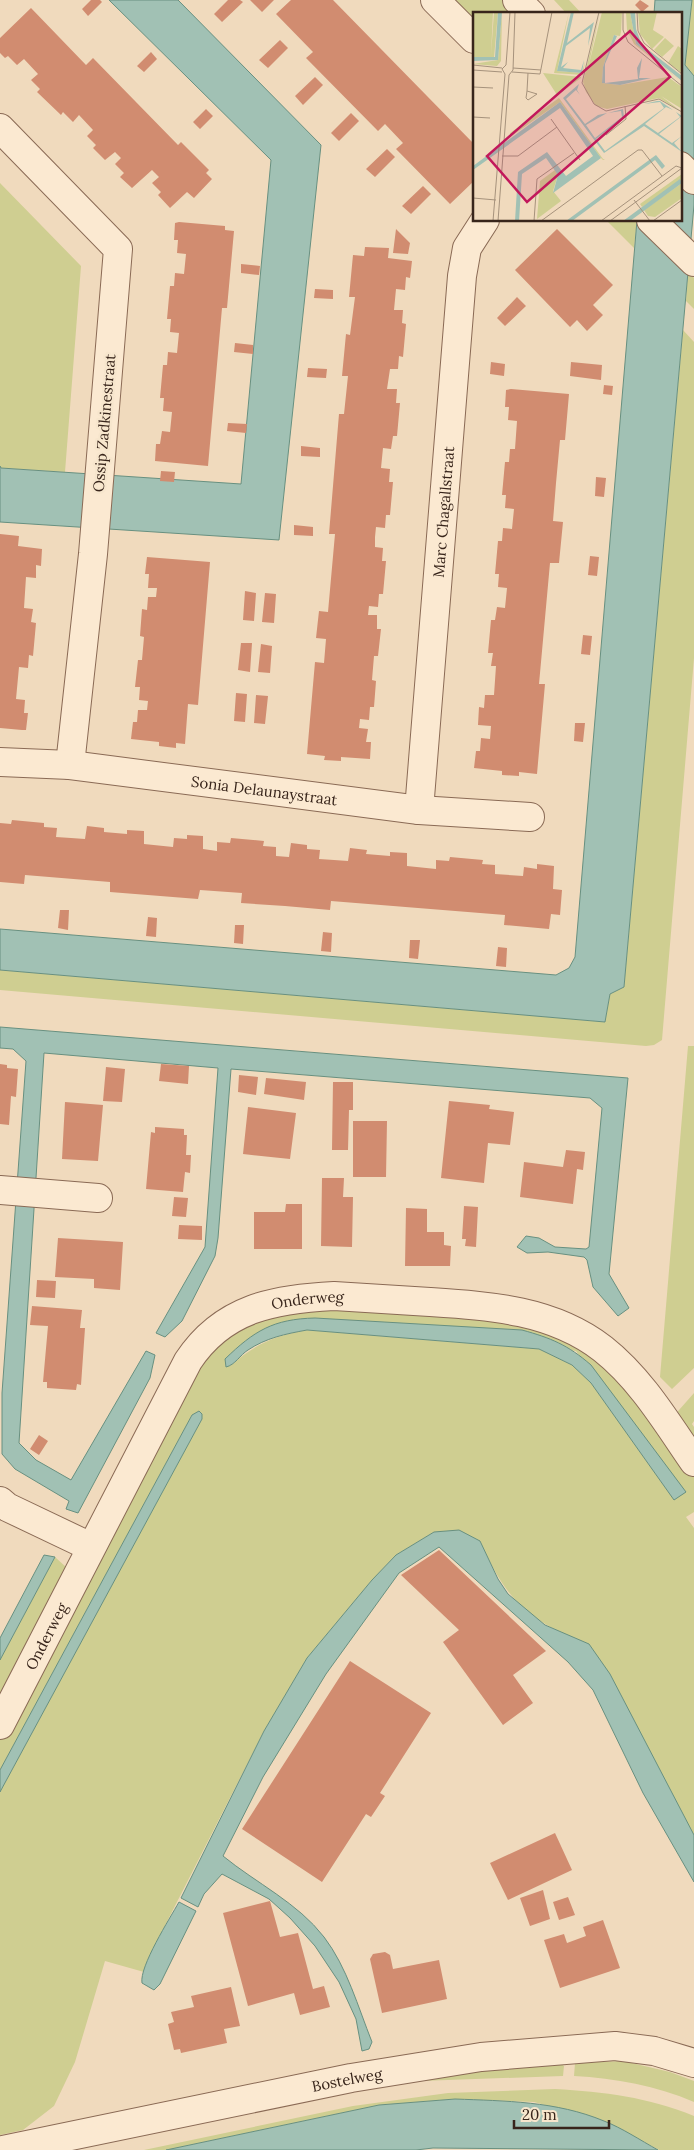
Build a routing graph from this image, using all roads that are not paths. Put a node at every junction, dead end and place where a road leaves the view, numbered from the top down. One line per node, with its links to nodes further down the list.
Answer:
1 (436, 0): 4 (street)
2 (517, 0): 3 (street)
3 (529, 12)
4 (473, 38)
5 (0, 128): 12 (street, Ossip Zadkinestraat)
6 (682, 168): 7 (street)
7 (694, 180)
8 (484, 221): 13 (street, Marc Chagallstraat)
9 (652, 221): 10 (street)
10 (694, 262)
11 (0, 762): 12 (street, Sonia Delaunaystraat)
12 (70, 765): 13 (street, Sonia Delaunaystraat)
13 (420, 810): 14 (street, Sonia Delaunaystraat)
14 (530, 818)
15 (1, 1190): 16 (street)
16 (98, 1198)
17 (694, 1462): 19 (street, Onderweg)
18 (0, 1501): 19 (street)
19 (91, 1547): 20 (street, Onderweg)
20 (0, 1725)
21 (694, 2063): 22 (street, Bostelweg)
22 (3, 2150)

